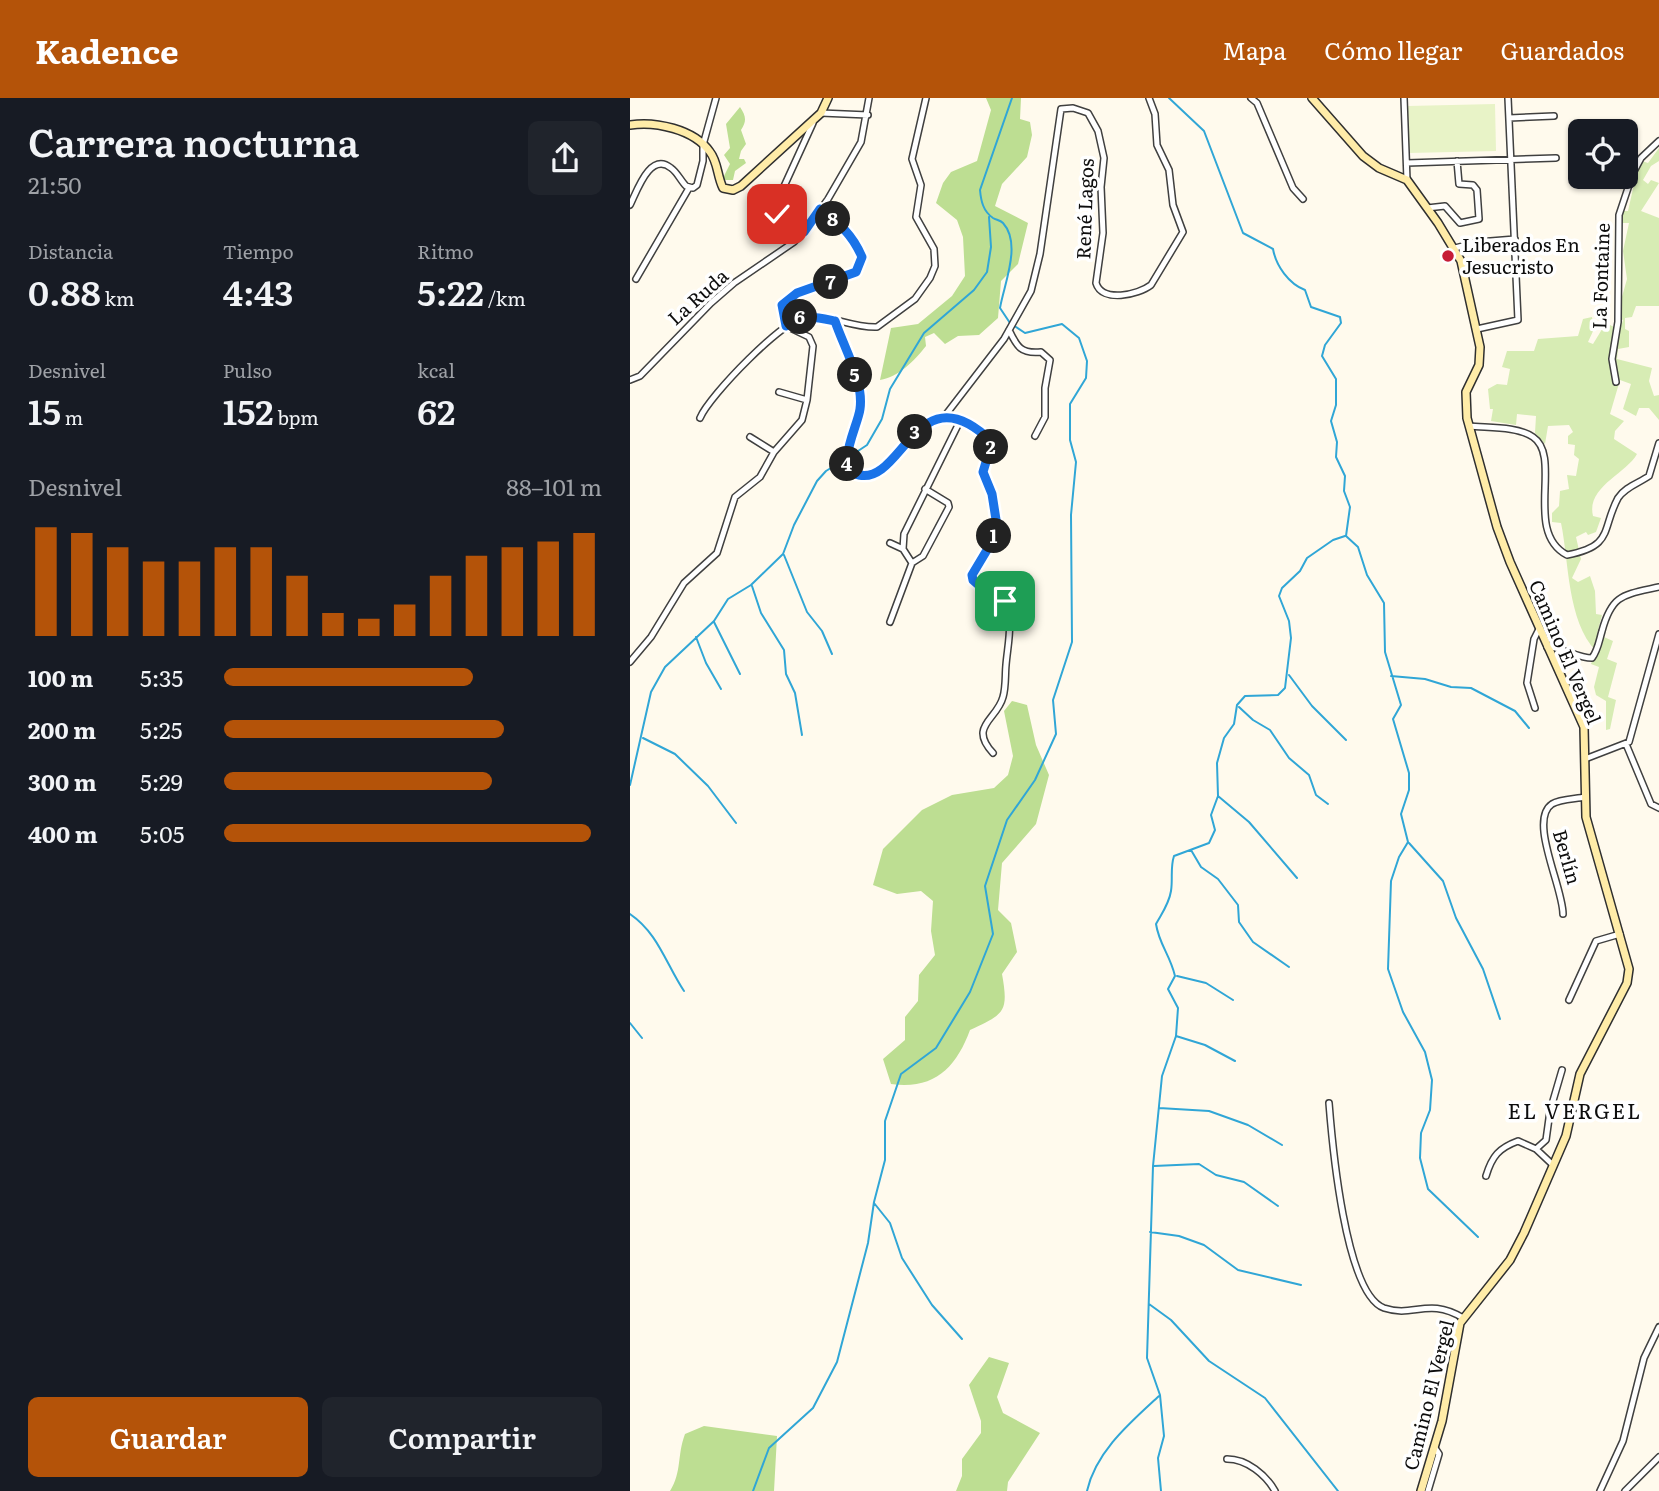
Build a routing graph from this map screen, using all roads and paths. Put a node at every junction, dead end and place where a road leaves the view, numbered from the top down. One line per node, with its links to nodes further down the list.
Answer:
1 (716, 98): 17 (street)
2 (828, 98): 10 (street)
3 (869, 98): 11 (street, La Ruda)
4 (926, 98): 32 (street)
5 (1149, 98): 34 (street, René Lagos)
6 (1251, 98): 24 (street)
7 (1312, 98): 22 (street, Camino El Vergel)
8 (1404, 98): 21 (street)
9 (1508, 98): 13 (street)
10 (821, 113): 11 (street); 14 (street)
11 (868, 115): 27 (street, La Ruda)
12 (1554, 116): 13 (street)
13 (1509, 118): 19 (street)
14 (814, 120): 17 (street); 28 (street)
15 (630, 125): 17 (street)
16 (1659, 141): 37 (street, La Fontaine)
17 (703, 145): 23 (street)
18 (1556, 158): 19 (street)
19 (1511, 159): 20 (street); 29 (street)
20 (1457, 161): 21 (street); 26 (street)
21 (1407, 163): 22 (street)
22 (1407, 180): 26 (street, Camino El Vergel)
23 (689, 188): 25 (street); 31 (street)
24 (1303, 199)
25 (630, 205)
26 (1427, 208): 30 (street, Camino El Vergel)
27 (820, 209): 28 (street, La Ruda); 33 (street)
28 (804, 232): 36 (street, La Ruda)
29 (1515, 239): 30 (street); 35 (street)
30 (1455, 247): 35 (street, Camino El Vergel)
31 (636, 279)
32 (835, 321): 33 (street); 40 (street)
33 (786, 326): 39 (street); 41 (street)
34 (1011, 326): 40 (street, René Lagos); 44 (street)
35 (1477, 329): 43 (street, Camino El Vergel)
36 (630, 380)
37 (1616, 382)
38 (779, 392): 39 (street)
39 (807, 400): 47 (street)
40 (944, 417): 42 (street)
41 (700, 418)
42 (960, 421): 48 (street); 60 (street)
43 (1469, 426): 46 (street); 54 (street, Camino El Vergel)
44 (1035, 436)
45 (750, 437): 47 (street)
46 (1659, 443)
47 (774, 452): 57 (street)
48 (925, 489): 50 (street); 51 (street)
49 (890, 543): 50 (street)
50 (903, 549): 51 (street)
51 (912, 563): 53 (street)
52 (1659, 587): 56 (street)
53 (890, 622)
54 (1539, 629): 56 (street, Camino El Vergel); 58 (street)
55 (1659, 634): 59 (street)
56 (1547, 647): 61 (street, Camino El Vergel)
57 (630, 662)
58 (1535, 708)
59 (1626, 744): 61 (street); 63 (street)
60 (993, 753)
61 (1586, 759): 62 (street, Camino El Vergel)
62 (1585, 797): 64 (street, Berlín); 65 (street, Camino El Vergel)
63 (1659, 808)
64 (1563, 914)
65 (1620, 934): 66 (street); 70 (street, Camino El Vergel)
66 (1569, 1000)
67 (1562, 1070): 69 (street)
68 (1329, 1103): 72 (street)
69 (1536, 1149): 70 (street); 71 (street)
70 (1553, 1165): 72 (street, Camino El Vergel)
71 (1486, 1176)
72 (1463, 1318): 74 (street, Camino El Vergel)
73 (1659, 1327): 80 (street)
74 (1435, 1448): 78 (street, Camino El Vergel); 79 (street)
75 (1659, 1457): 81 (street)
76 (1227, 1459): 77 (street)
77 (1275, 1491)
78 (1421, 1491)
79 (1428, 1491)
80 (1600, 1491)
81 (1625, 1491)

